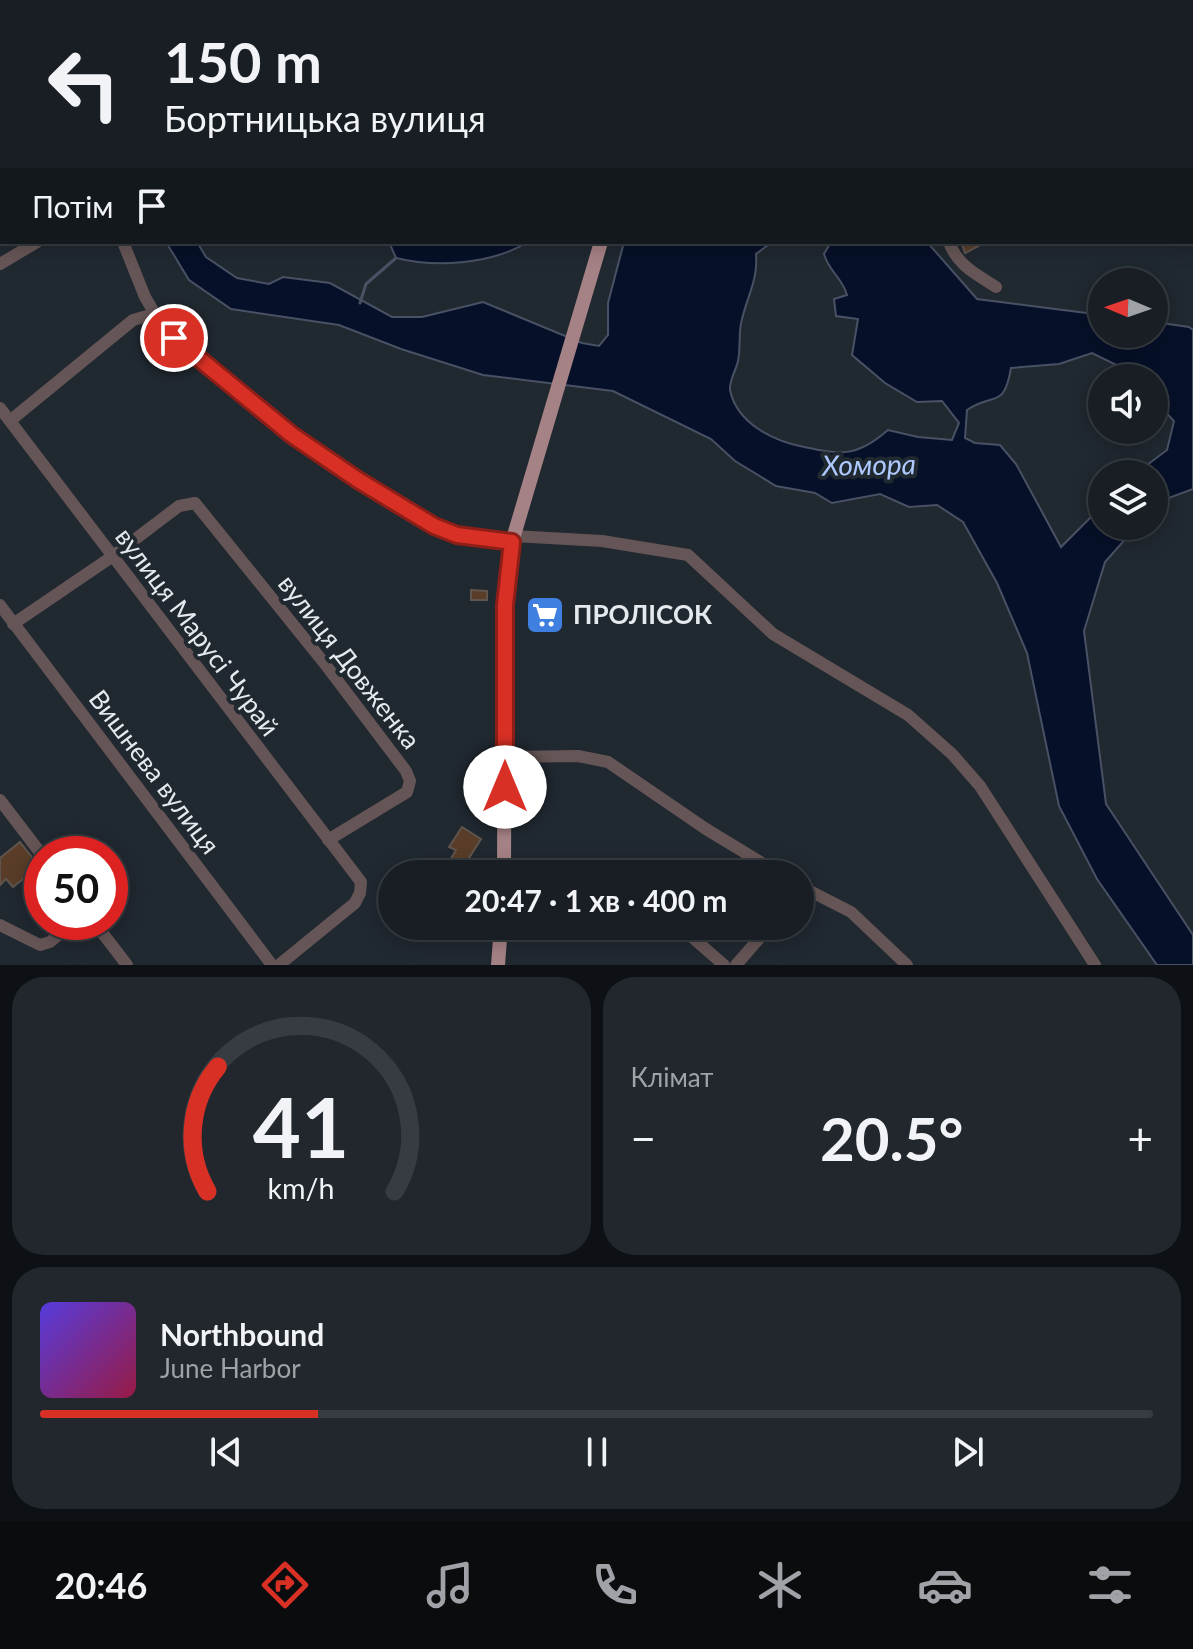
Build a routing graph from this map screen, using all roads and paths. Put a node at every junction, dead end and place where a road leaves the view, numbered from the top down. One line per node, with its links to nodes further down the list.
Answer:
1 (34, 244): 5 (street)
2 (124, 244): 7 (street)
3 (600, 244): 12 (main road)
4 (950, 244): 6 (street)
5 (0, 264)
6 (996, 287)
7 (145, 297): 8 (street); 9 (street)
8 (154, 314): 9 (street); 12 (street)
9 (133, 320): 11 (street)
10 (0, 408): 11 (street, вулиця Марусі Чурай)
11 (11, 420): 13 (street, вулиця Марусі Чурай)
12 (513, 539): 16 (main road); 38 (street)
13 (113, 556): 15 (street); 19 (street, вулиця Марусі Чурай); 19 (street, вулиця Довженка)
14 (0, 605): 15 (street, Вишнева вулиця)
15 (8, 624): 32 (street, Вишнева вулиця)
16 (505, 757): 20 (main road); 21 (street)
17 (0, 800): 18 (street)
18 (27, 836)
19 (328, 840): 33 (street, вулиця Марусі Чурай)
20 (504, 860)
21 (757, 860)
22 (814, 895): 37 (street)
23 (0, 925): 24 (street)
24 (24, 937)
25 (30, 940): 26 (street)
26 (52, 940)
27 (108, 940): 31 (street)
28 (500, 940): 34 (main road)
29 (695, 940): 35 (street)
30 (758, 940): 36 (street)
31 (127, 965)
32 (272, 965)
33 (279, 965)
34 (498, 965)
35 (724, 965)
36 (736, 965)
37 (907, 965)
38 (1095, 965)

